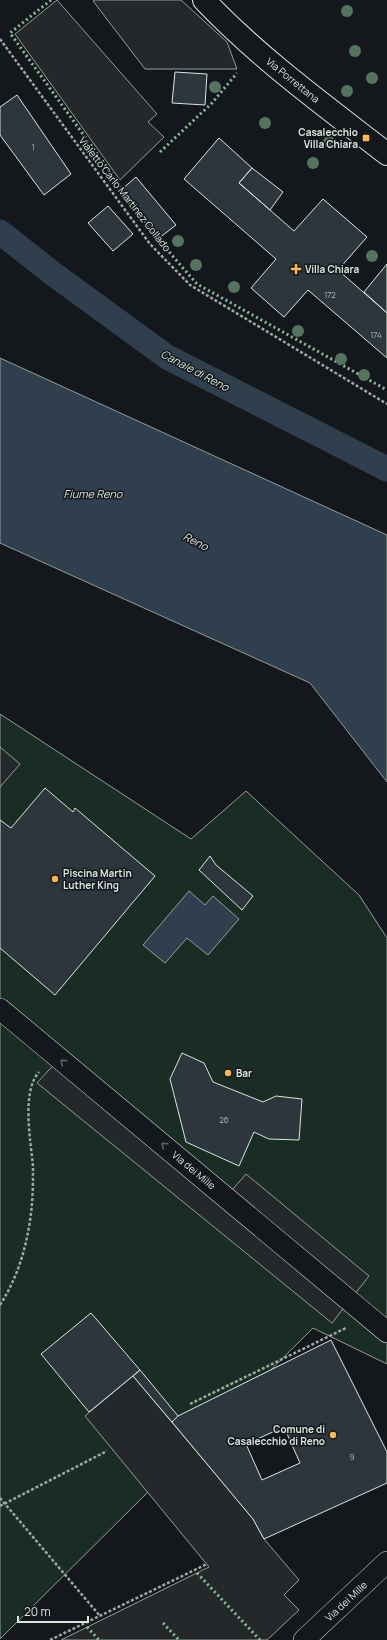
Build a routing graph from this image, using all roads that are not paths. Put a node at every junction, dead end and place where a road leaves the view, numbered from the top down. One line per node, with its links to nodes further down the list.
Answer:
1 (204, 0): 2 (main road, Via Porrettana)
2 (387, 154)
3 (0, 1009): 4 (street, Via dei Mille, one-way to 3)
4 (387, 1332)
5 (387, 1562): 6 (street, Via dei Mille)
6 (304, 1640)

